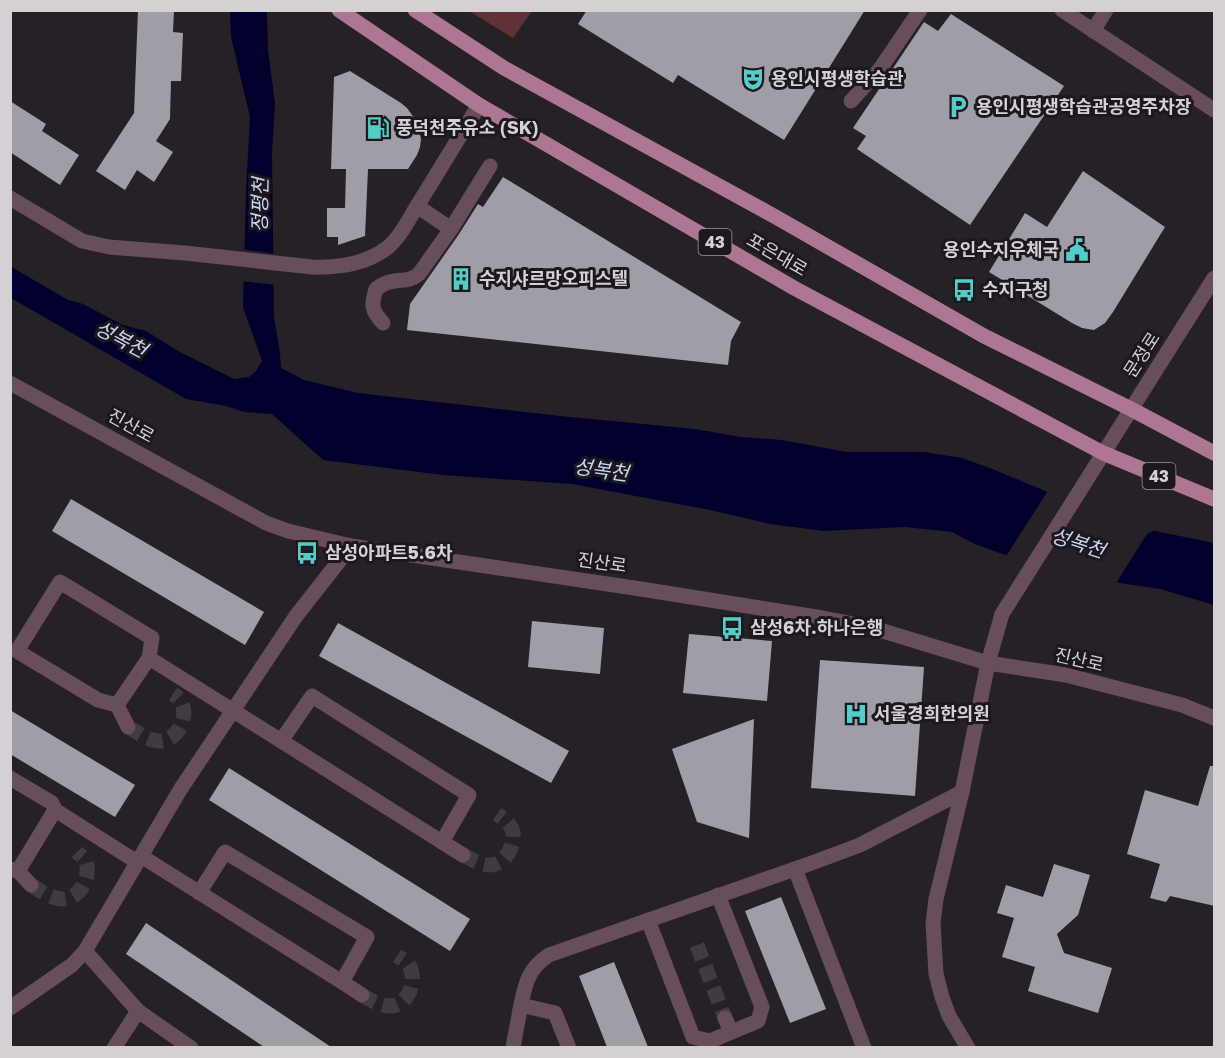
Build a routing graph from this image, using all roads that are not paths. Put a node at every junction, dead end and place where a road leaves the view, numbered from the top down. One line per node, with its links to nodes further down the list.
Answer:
1 (339, 10): 8 (main road, 포은대로 / 43)
2 (415, 10): 17 (main road, 포은대로 / 43)
3 (920, 10): 7 (street)
4 (1062, 10): 6 (street)
5 (1106, 10): 6 (street)
6 (1093, 31): 9 (street)
7 (851, 101)
8 (479, 105): 12 (street); 18 (main road, 포은대로 / 43)
9 (1215, 110)
10 (490, 166): 13 (street)
11 (10, 198): 12 (street)
12 (417, 206): 13 (street)
13 (451, 229): 15 (street)
14 (1215, 278): 17 (street, 문정로)
15 (383, 323)
16 (10, 383): 21 (street, 진산로)
17 (1131, 409): 18 (street, 문정로); 19 (main road, 포은대로 / 43)
18 (1103, 453): 20 (main road, 포은대로 / 43); 23 (street, 문정로)
19 (1215, 453)
20 (1215, 499)
21 (351, 546): 23 (street, 진산로); 25 (street)
22 (149, 658): 24 (street); 24 (street); 25 (street)
23 (988, 663): 26 (street, 진산로); 30 (street, 문정로)
24 (117, 705): 27 (street)
25 (233, 710): 28 (street); 34 (street)
26 (1215, 718)
27 (128, 727)
28 (281, 741): 32 (street); 32 (street)
29 (10, 778): 31 (street)
30 (962, 792): 35 (street); 52 (street, 문정로)
31 (55, 810): 34 (street); 36 (street)
32 (442, 842): 33 (street)
33 (463, 855)
34 (139, 859): 38 (street); 41 (street)
35 (795, 869): 39 (street); 51 (street)
36 (14, 870): 37 (street)
37 (31, 885)
38 (200, 893): 42 (street); 42 (street)
39 (718, 895): 40 (street); 40 (street)
40 (648, 920): 44 (street)
41 (85, 951): 45 (street); 46 (street)
42 (342, 982): 43 (street)
43 (362, 995)
44 (521, 1005): 49 (street); 50 (street)
45 (10, 1008)
46 (138, 1011): 47 (street); 48 (street)
47 (114, 1047)
48 (191, 1047)
49 (513, 1047)
50 (569, 1047)
51 (864, 1047)
52 (968, 1047)

